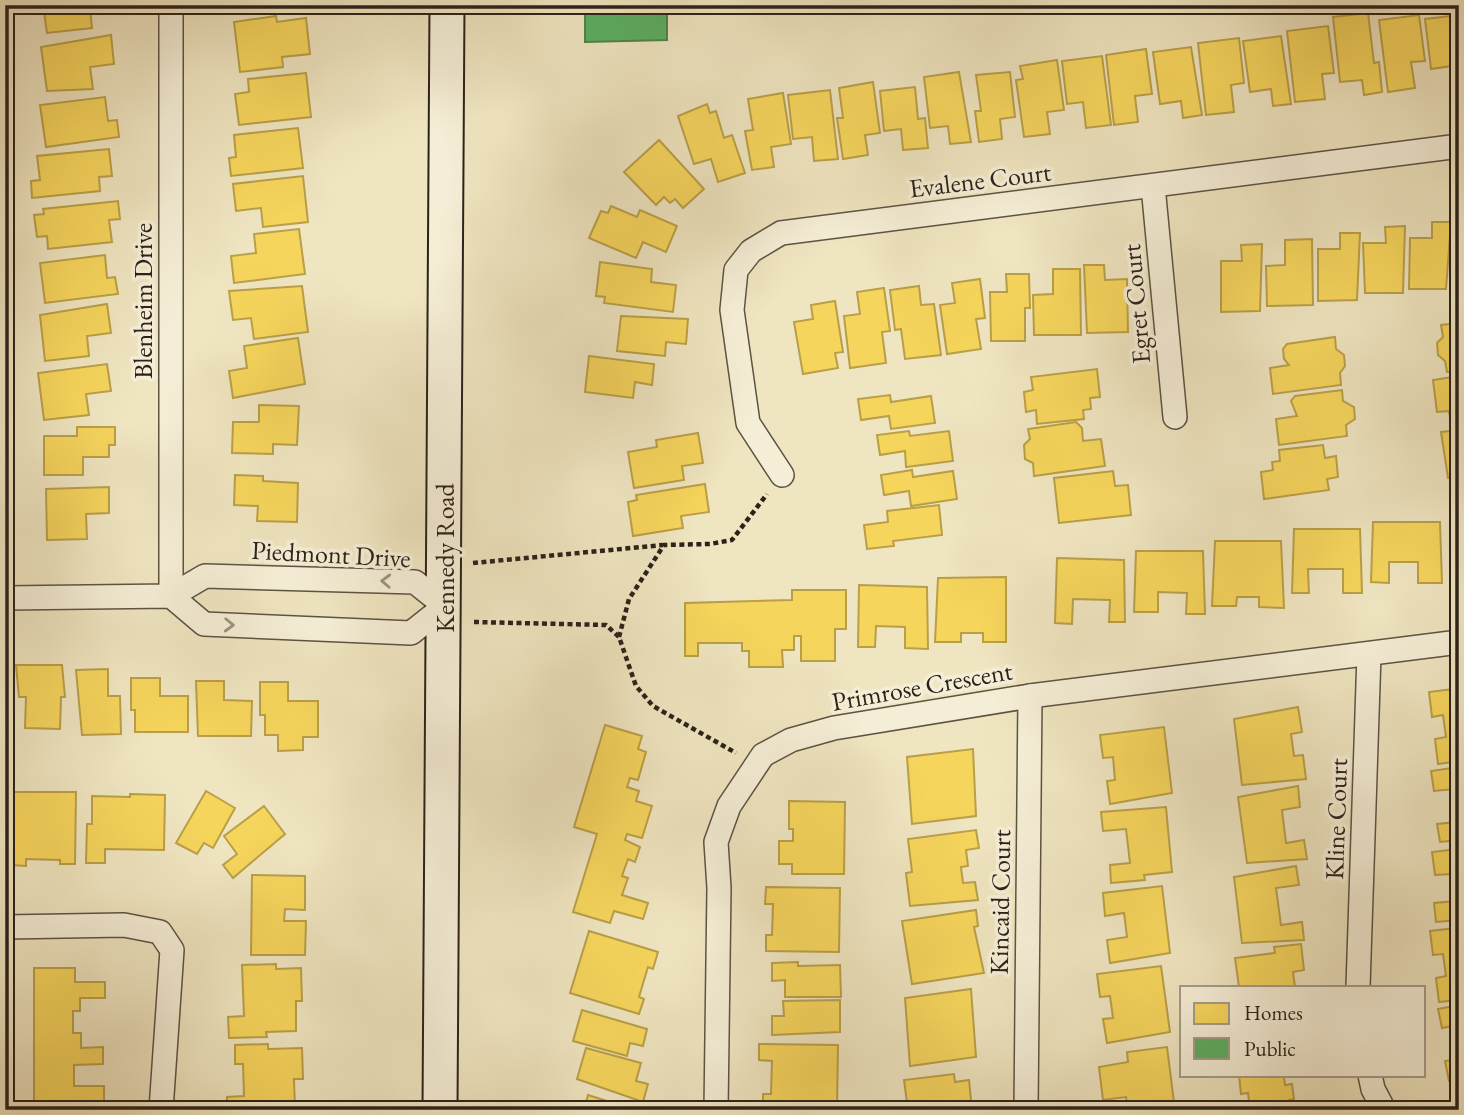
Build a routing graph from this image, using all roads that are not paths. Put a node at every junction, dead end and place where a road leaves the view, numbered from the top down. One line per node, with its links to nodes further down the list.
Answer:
1 (171, 5): 7 (street, Blenheim Drive)
2 (447, 5): 9 (main road, Kennedy Road)
3 (1459, 146): 4 (street, Evalene Court)
4 (1153, 186): 5 (street, Egret Court); 6 (street, Evalene Court)
5 (1175, 417)
6 (782, 475)
7 (171, 596): 8 (street, Piedmont Drive); 9 (street, Piedmont Drive, one-way to 7); 9 (street, one-way to 9)
8 (5, 598)
9 (445, 606): 17 (main road, Kennedy Road)
10 (1459, 642): 11 (street, Primrose Crescent)
11 (1369, 653): 12 (street, Primrose Crescent); 14 (street, Kline Court)
12 (1030, 696): 18 (street, Primrose Crescent); 19 (street, Kincaid Court)
13 (5, 927): 16 (street)
14 (1358, 986)
15 (1370, 1076): 20 (street)
16 (162, 1110)
17 (440, 1110)
18 (716, 1110)
19 (1026, 1110)
20 (1384, 1110)

